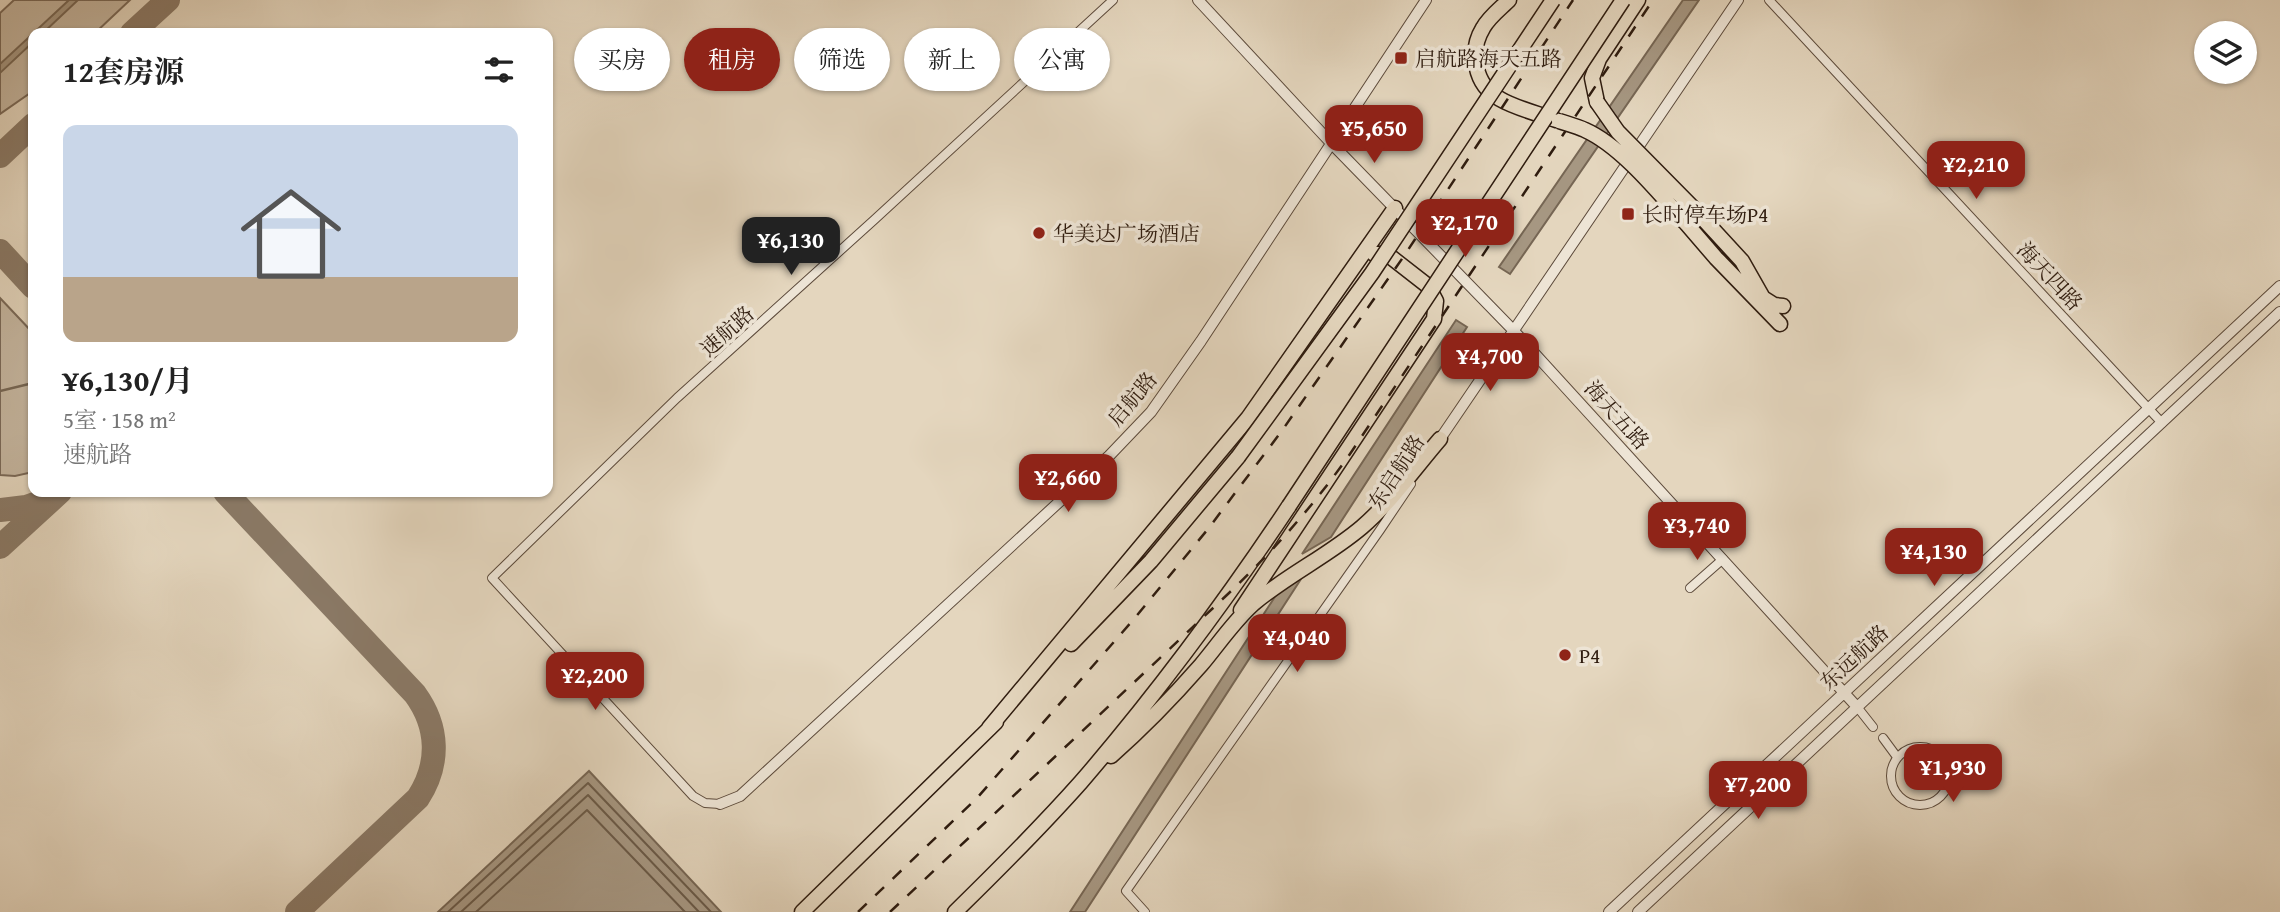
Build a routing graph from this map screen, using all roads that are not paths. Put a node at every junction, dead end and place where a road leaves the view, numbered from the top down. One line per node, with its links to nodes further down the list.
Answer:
1 (1113, 0): 30 (street, 速航路)
2 (1198, 0): 9 (street, 海天五路)
3 (1426, 0): 9 (street, 启航路)
4 (1510, 0): 15 (highway, bridge)
5 (1553, 0): 26 (highway, bridge)
6 (1633, 0): 13 (highway, bridge); 29 (highway, bridge)
7 (1738, 0): 16 (street, 东启航路)
8 (1769, 0): 17 (street, 海天四路)
9 (1331, 143): 10 (street, 海天五路); 30 (street, 启航路)
10 (1395, 208): 11 (highway); 16 (street, 海天五路)
11 (1355, 265): 22 (highway); 26 (highway)
12 (2280, 286): 17 (street, 东远航路)
13 (1783, 306)
14 (2280, 312): 18 (street, 东远航路)
15 (1780, 324)
16 (1514, 331): 19 (street, 东启航路); 20 (street, 海天五路)
17 (2149, 408): 18 (street, 海天四路); 23 (street, 东远航路)
18 (2162, 423): 24 (street, 东远航路)
19 (1440, 439): 22 (highway); 33 (street, 东启航路)
20 (1723, 559): 21 (street); 23 (street, 海天五路)
21 (1690, 588)
22 (1227, 631): 29 (highway)
23 (1844, 692): 24 (street, 海天五路); 34 (street, 东远航路)
24 (1858, 708): 25 (street); 35 (street, 东远航路)
25 (1873, 727)
26 (989, 728): 31 (highway)
27 (1883, 738): 28 (street)
28 (1897, 757): 28 (street)
29 (1081, 782): 32 (highway)
30 (720, 804)
31 (803, 911)
32 (955, 912)
33 (1144, 912)
34 (1609, 912)
35 (1638, 912)

